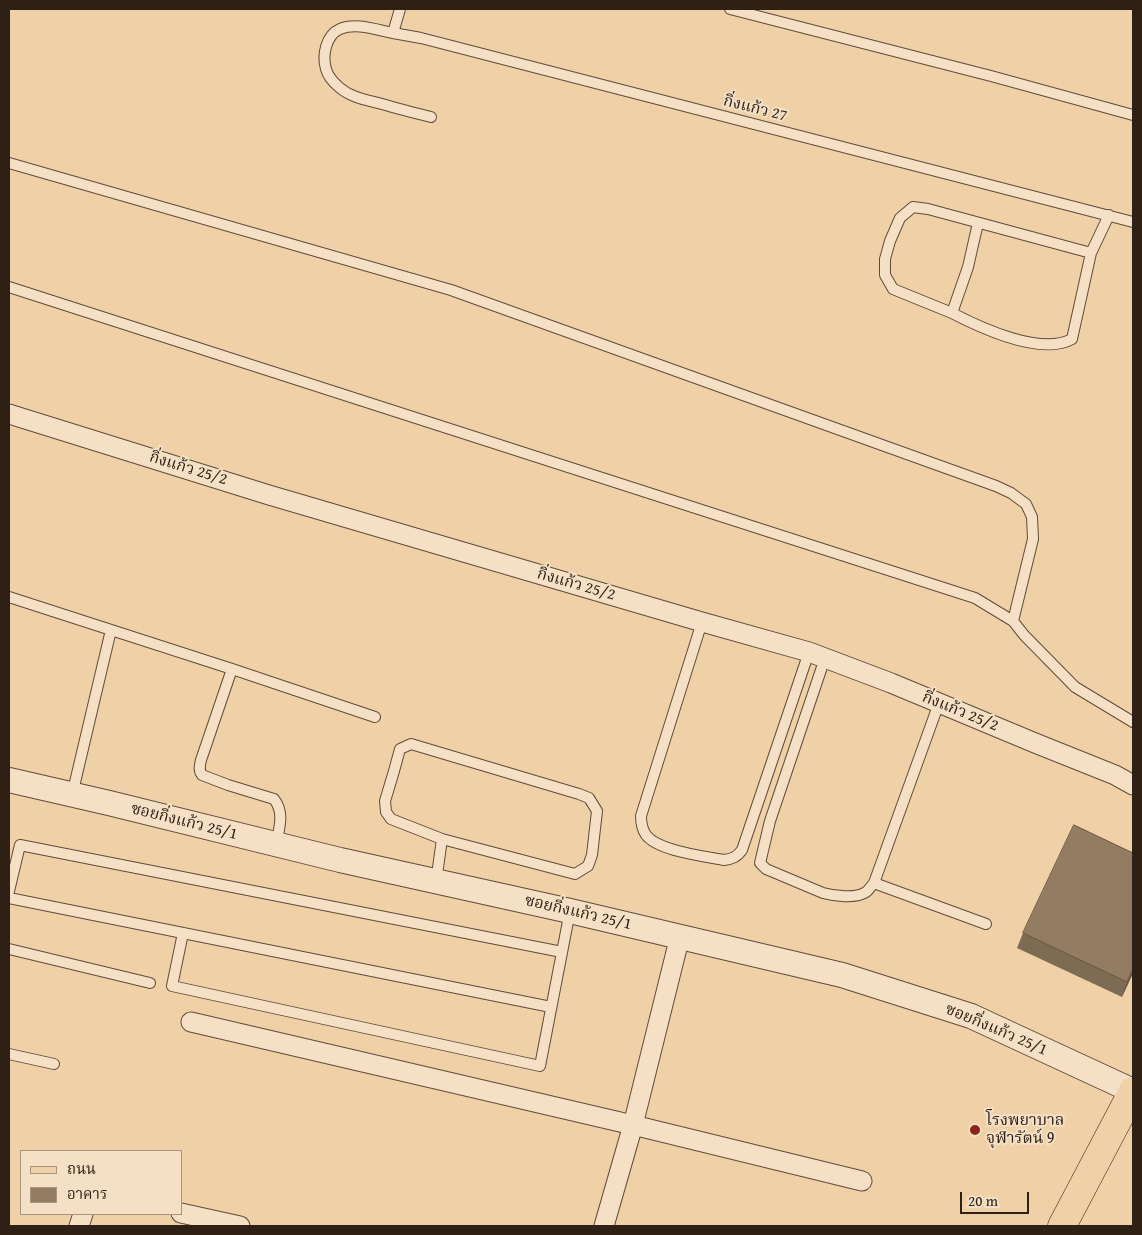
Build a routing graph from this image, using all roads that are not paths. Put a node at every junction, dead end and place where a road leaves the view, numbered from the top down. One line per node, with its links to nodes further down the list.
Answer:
1 (400, 9): 3 (lane)
2 (730, 9): 4 (lane)
3 (393, 33): 5 (lane, กิ่งแก้ว 27); 7 (lane, กิ่งแก้ว 27)
4 (1133, 115)
5 (431, 118)
6 (9, 163): 15 (lane)
7 (1109, 215): 8 (lane, กิ่งแก้ว 27); 10 (lane)
8 (1133, 222)
9 (978, 223): 10 (lane); 12 (lane); 12 (lane)
10 (1091, 253): 12 (lane)
11 (9, 287): 15 (lane)
12 (952, 314)
13 (9, 414): 16 (street, กิ่งแก้ว 25/2)
14 (9, 597): 17 (lane)
15 (1013, 621): 22 (lane)
16 (702, 622): 18 (street, กิ่งแก้ว 25/2); 18 (lane)
17 (111, 630): 19 (lane); 25 (lane)
18 (817, 655): 20 (street, กิ่งแก้ว 25/2); 29 (lane)
19 (232, 669): 21 (lane); 27 (lane)
20 (938, 704): 24 (street, กิ่งแก้ว 25/2); 29 (lane)
21 (375, 717)
22 (1133, 722)
23 (9, 780): 25 (street, ซอยกิ่งแก้ว 25/1)
24 (1133, 785)
25 (72, 795): 27 (street, ซอยกิ่งแก้ว 25/1)
26 (442, 839): 26 (lane); 28 (lane)
27 (276, 845): 28 (street, ซอยกิ่งแก้ว 25/1)
28 (436, 882): 32 (street, ซอยกิ่งแก้ว 25/1)
29 (874, 883): 33 (lane)
30 (9, 891): 37 (lane)
31 (9, 898): 34 (lane)
32 (570, 911): 35 (street, ซอยกิ่งแก้ว 25/1); 37 (lane)
33 (986, 924)
34 (183, 933): 39 (lane); 39 (lane)
35 (680, 936): 43 (street, ซอยกิ่งแก้ว 25/1); 44 (street)
36 (9, 949): 38 (lane)
37 (562, 952): 39 (lane)
38 (150, 983)
39 (551, 1007)
40 (191, 1022): 44 (street)
41 (9, 1054): 42 (lane)
42 (54, 1064)
43 (1133, 1091): 49 (main road)
44 (633, 1125): 45 (street); 48 (street)
45 (862, 1181)
46 (182, 1213): 47 (street)
47 (240, 1226)
48 (604, 1226)
49 (1062, 1226)

